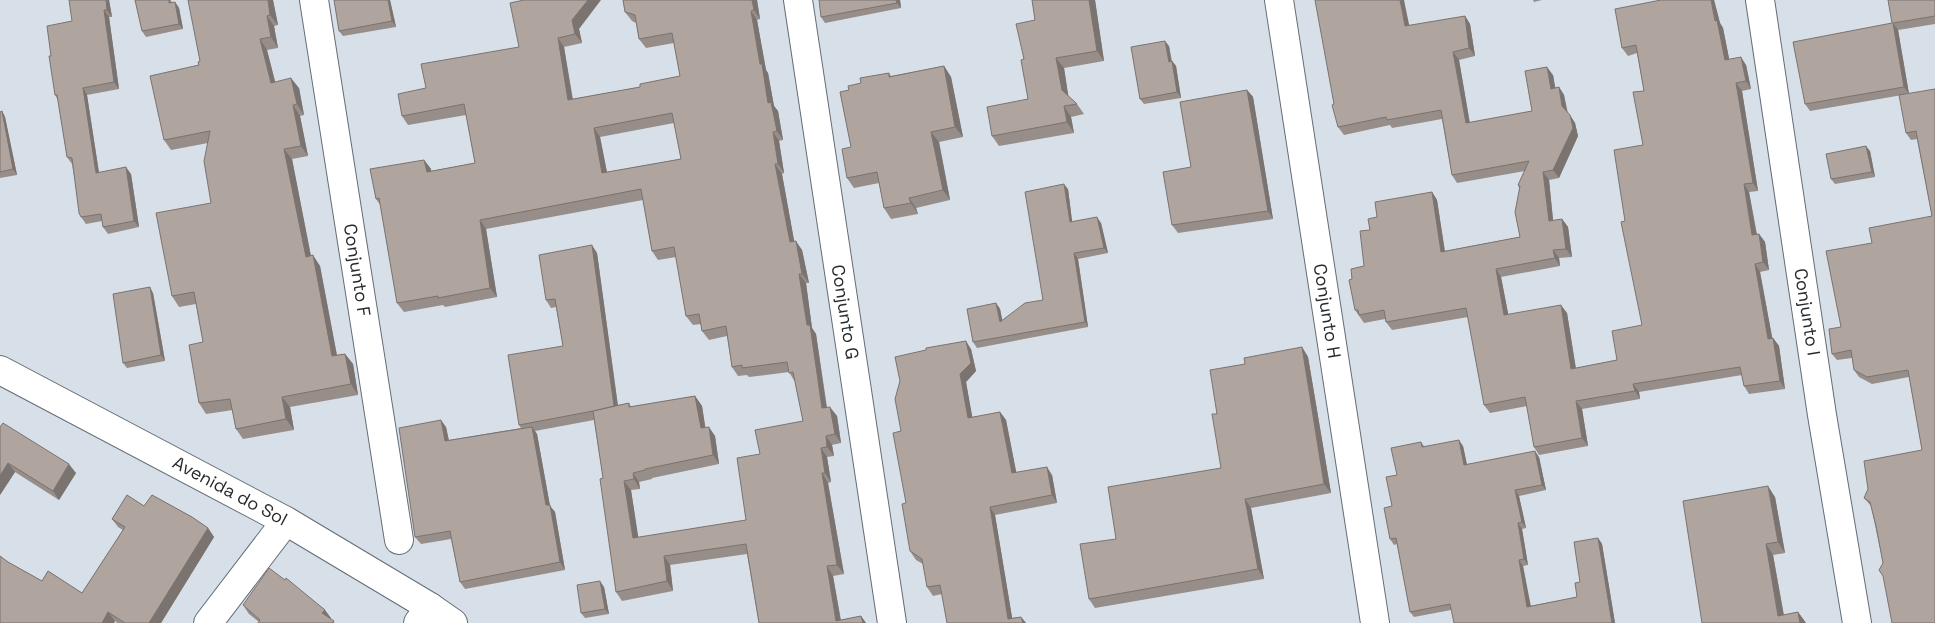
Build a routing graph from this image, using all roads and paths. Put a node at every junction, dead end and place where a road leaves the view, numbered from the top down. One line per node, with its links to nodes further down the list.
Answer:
1 (314, 0): 7 (street, Conjunto F)
2 (798, 0): 11 (street, Conjunto G)
3 (1280, 0): 12 (street, Conjunto H)
4 (1760, 0): 13 (street, Conjunto I)
5 (0, 370): 6 (street, Avenida do Sol)
6 (286, 521): 8 (street, Avenida do Sol); 9 (street)
7 (399, 540)
8 (424, 615): 10 (street, Avenida do Sol)
9 (208, 623)
10 (453, 623)
11 (892, 623)
12 (1375, 623)
13 (1857, 623)

